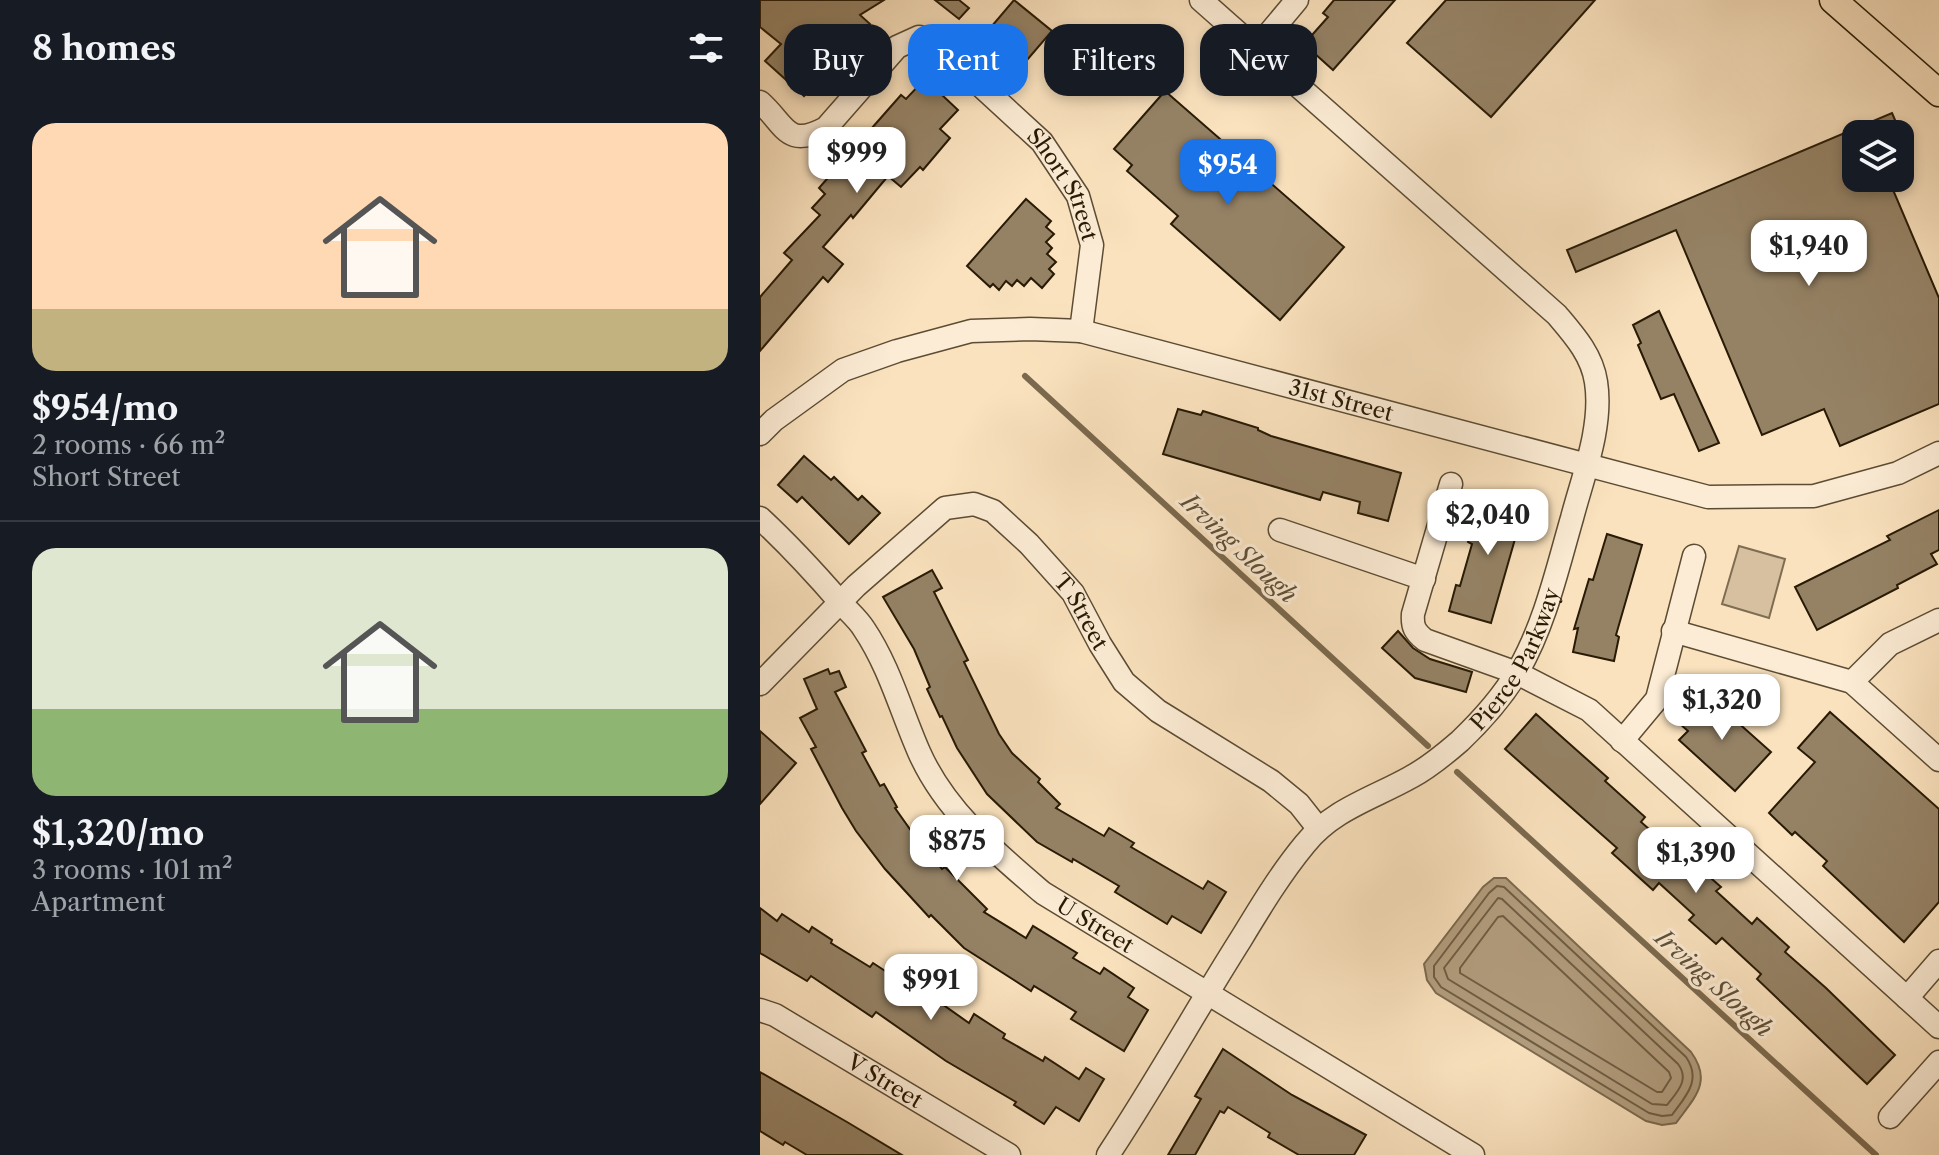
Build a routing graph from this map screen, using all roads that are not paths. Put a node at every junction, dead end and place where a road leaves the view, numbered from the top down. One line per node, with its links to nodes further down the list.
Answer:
1 (1201, 0): 4 (street, Pierce Parkway)
2 (1297, 0): 5 (street)
3 (1833, 0): 6 (main road)
4 (1228, 24)
5 (1277, 24)
6 (1939, 93)
7 (1309, 96): 12 (street, Pierce Parkway)
8 (760, 102): 9 (street, Short Street)
9 (1081, 331): 10 (street, 31st Street); 12 (street, 31st Street)
10 (760, 434)
11 (1939, 453): 12 (street, 31st Street)
12 (1586, 466): 21 (street, Pierce Parkway)
13 (1451, 484): 17 (street)
14 (760, 518): 18 (street, U Street)
15 (1280, 530): 17 (street)
16 (1694, 556): 20 (street)
17 (1424, 579): 21 (street)
18 (840, 602): 23 (street, T Street); 26 (street, T Street); 28 (street, U Street)
19 (1939, 620): 22 (street)
20 (1673, 631): 22 (street); 24 (street)
21 (1517, 673): 24 (street); 26 (street, Pierce Parkway)
22 (1852, 682): 25 (street)
23 (760, 684)
24 (1622, 741): 29 (street)
25 (1939, 760)
26 (1318, 828): 28 (street, Pierce Parkway)
27 (1939, 961): 29 (street)
28 (1207, 993): 35 (street, Pierce Parkway); 36 (street, U Street)
29 (1907, 998): 31 (street)
30 (760, 1010): 34 (street, V Street)
31 (1939, 1027)
32 (1939, 1062): 33 (street)
33 (1890, 1117)
34 (1009, 1155)
35 (1108, 1155)
36 (1473, 1155)

